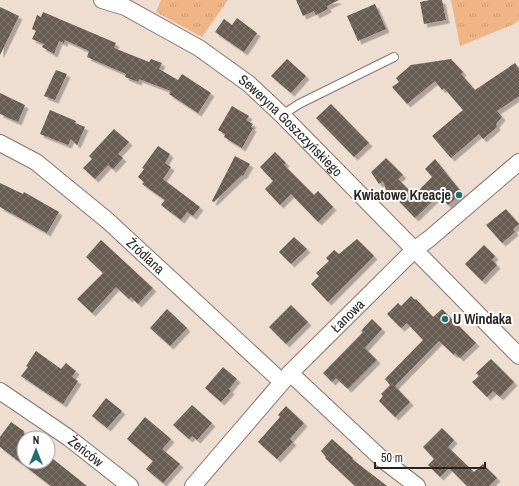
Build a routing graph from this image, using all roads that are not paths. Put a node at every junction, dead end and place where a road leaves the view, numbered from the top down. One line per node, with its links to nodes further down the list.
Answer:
1 (102, 0): 3 (street, Seweryna Goszczyńskiego)
2 (394, 57): 3 (lane)
3 (282, 115): 6 (street, Seweryna Goszczyńskiego)
4 (0, 142): 8 (street, Źródlana)
5 (519, 162): 6 (street, Łanowa)
6 (414, 250): 7 (street, Seweryna Goszczyńskiego); 8 (street, Łanowa)
7 (519, 356)
8 (286, 377): 11 (street, Łanowa); 12 (street, Źródlana)
9 (0, 391): 10 (street, Żeńców)
10 (130, 486)
11 (192, 486)
12 (417, 486)

